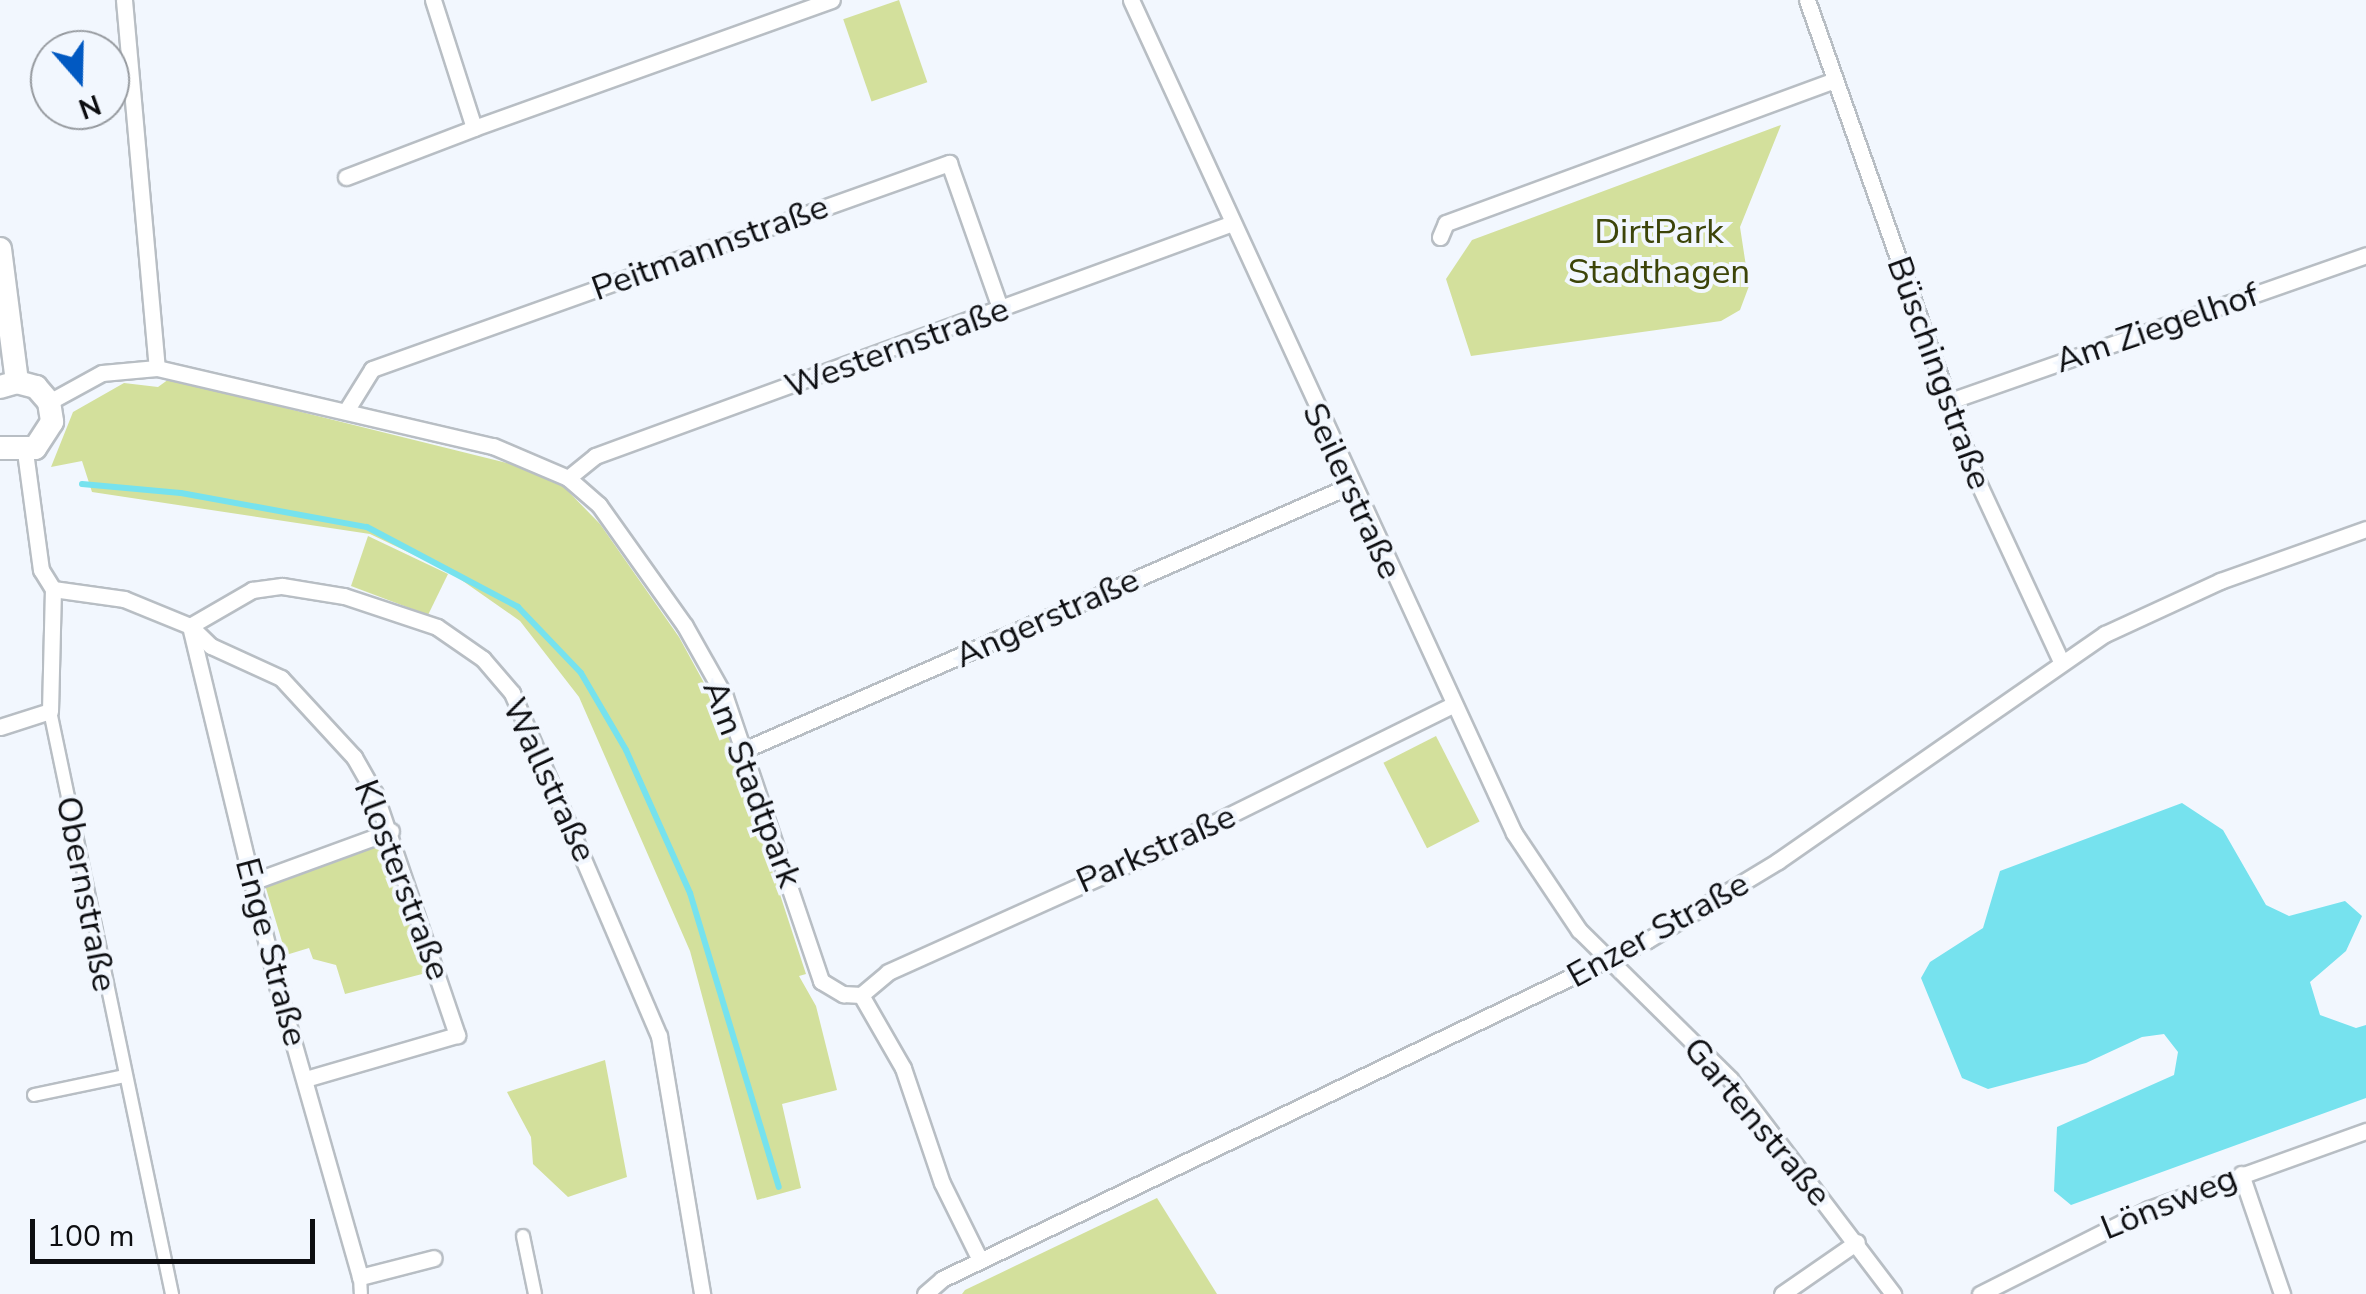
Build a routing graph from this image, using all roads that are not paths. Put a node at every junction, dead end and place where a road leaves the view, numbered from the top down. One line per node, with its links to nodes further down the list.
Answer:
1 (124, 0): 14 (street)
2 (433, 0): 7 (street)
3 (832, 0): 7 (street)
4 (1131, 0): 9 (street, Seilerstraße)
5 (1807, 0): 6 (street, Büschingstraße)
6 (1835, 80): 10 (street); 17 (street, Büschingstraße)
7 (474, 128): 8 (street)
8 (346, 177)
9 (1230, 224): 13 (street, Westernstraße); 22 (street, Seilerstraße)
10 (1440, 236)
11 (0, 249): 15 (main road)
12 (2366, 255): 17 (street, Am Ziegelhof)
13 (1001, 310): 18 (street, Peitmannstraße); 21 (street, Westernstraße)
14 (157, 368): 16 (street, Am Stadtpark); 18 (street, Am Stadtpark)
15 (9, 384): 16 (main road)
16 (49, 402): 20 (main road)
17 (1947, 402): 26 (street, Büschingstraße)
18 (346, 411): 21 (street, Am Stadtpark)
19 (0, 448): 20 (main road)
20 (26, 452): 24 (street, Obernstraße)
21 (568, 478): 30 (street, Am Stadtpark)
22 (1349, 486): 27 (street, Seilerstraße); 30 (street, Angerstraße)
23 (2366, 528): 26 (street, Enzer Straße)
24 (53, 589): 25 (street); 28 (street, Obernstraße)
25 (190, 626): 31 (street, Klosterstraße); 32 (street, Enge Straße); 47 (street, Wallstraße)
26 (2060, 659): 33 (street, Enzer Straße)
27 (1452, 705): 33 (street, Seilerstraße); 34 (street, Parkstraße)
28 (50, 711): 29 (street); 35 (street, Obernstraße)
29 (0, 726)
30 (746, 749): 34 (street, Am Stadtpark)
31 (391, 831): 32 (street); 36 (street, Klosterstraße)
32 (252, 882): 36 (street, Enge Straße)
33 (1609, 961): 41 (street, Gartenstraße); 43 (street, Enzer Straße)
34 (862, 995): 43 (street)
35 (124, 1076): 37 (street); 45 (street, Obernstraße)
36 (306, 1079): 44 (street, Enge Straße)
37 (34, 1095)
38 (2366, 1131): 39 (street, Lönsweg)
39 (2241, 1174): 51 (street, Lönsweg); 52 (street)
40 (522, 1236): 46 (street)
41 (1857, 1242): 49 (street); 50 (street, Gartenstraße)
42 (434, 1258): 44 (street, Enge Straße)
43 (980, 1260): 48 (street, Enzer Straße)
44 (361, 1286)
45 (172, 1294)
46 (535, 1294)
47 (702, 1294)
48 (925, 1294)
49 (1782, 1294)
50 (1894, 1294)
51 (1980, 1294)
52 (2282, 1294)

